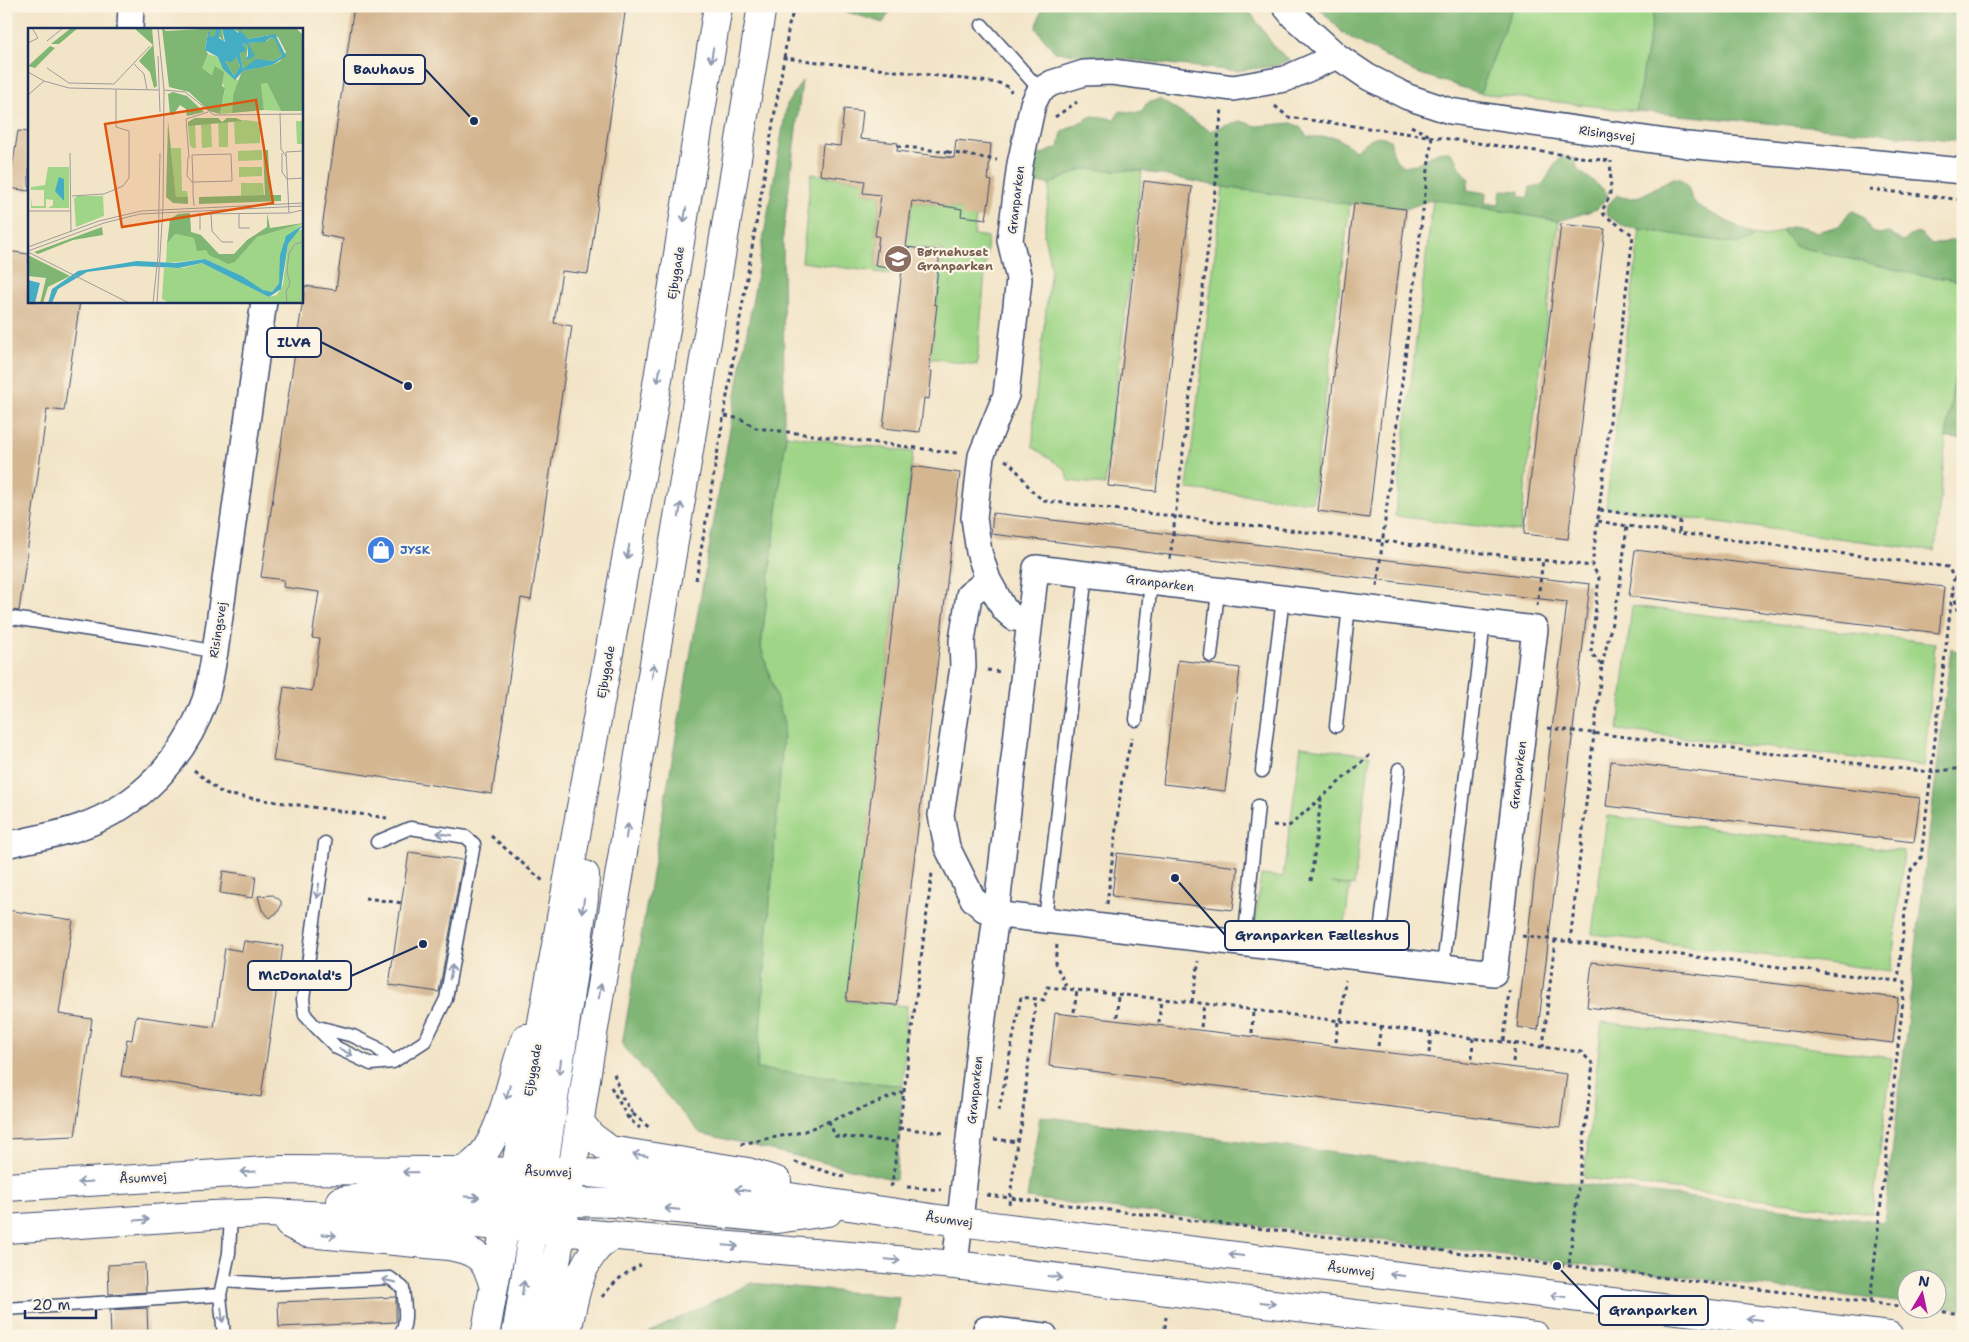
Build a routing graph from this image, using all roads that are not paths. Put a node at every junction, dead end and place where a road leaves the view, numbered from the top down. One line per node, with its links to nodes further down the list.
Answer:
1 (132, 6): 6 (street)
2 (718, 6): 24 (street, Ejbygade, one-way to 24)
3 (762, 6): 39 (street, one-way to 3)
4 (1286, 6): 7 (street, Risingsvej)
5 (982, 25): 8 (lane)
6 (130, 28)
7 (1336, 56): 8 (street); 9 (street, Risingsvej)
8 (1040, 90): 12 (street, Granparken)
9 (1963, 171)
10 (264, 302): 20 (street, Risingsvej)
11 (1086, 574): 13 (street, Granparken); 18 (street, Granparken); 32 (lane)
12 (988, 580): 18 (street, Granparken); 31 (street)
13 (1151, 582): 14 (street, Granparken); 22 (lane)
14 (1218, 590): 15 (street, Granparken); 21 (lane)
15 (1283, 598): 16 (street, Granparken); 26 (lane)
16 (1349, 606): 19 (street, Granparken); 23 (lane)
17 (6, 617): 20 (lane)
18 (1030, 619): 31 (street, Granparken)
19 (1484, 622): 35 (lane); 35 (street, Granparken)
20 (215, 652): 30 (street, Risingsvej)
21 (1211, 656)
22 (1136, 720)
23 (1336, 726)
24 (592, 753): 36 (street, Ejbygade); 44 (street, one-way to 44)
25 (1399, 769): 34 (lane)
26 (1262, 771)
27 (1258, 806): 33 (lane)
28 (377, 842): 38 (lane, one-way to 28)
29 (325, 843): 37 (lane, one-way to 37)
30 (6, 845)
31 (996, 914): 32 (street); 48 (street, Granparken)
32 (1045, 920): 33 (street)
33 (1244, 943): 34 (street)
34 (1377, 959): 35 (street)
35 (1443, 967)
36 (550, 981): 40 (street, Ejbygade); 41 (street, one-way to 41)
37 (314, 1025): 38 (lane); 38 (lane, one-way to 38)
38 (393, 1062)
39 (579, 1121): 42 (street); 45 (street, one-way to 39)
40 (515, 1171): 41 (street, Åsumvej); 44 (street, Åsumvej)
41 (459, 1172): 43 (street, Åsumvej, one-way to 43)
42 (572, 1172): 44 (street); 45 (street, Åsumvej, one-way to 42)
43 (6, 1187)
44 (538, 1200): 45 (street, one-way to 44); 46 (street, one-way to 44); 49 (street); 51 (street); 63 (street, one-way to 44)
45 (859, 1208): 48 (street, Åsumvej)
46 (267, 1213): 47 (street); 49 (street); 55 (street, one-way to 55)
47 (231, 1214): 50 (street, one-way to 47); 54 (lane)
48 (960, 1222): 53 (street, Granparken); 67 (street, Åsumvej, one-way to 48)
49 (504, 1226): 55 (street)
50 (6, 1229)
51 (562, 1231): 52 (street); 64 (street)
52 (612, 1236): 53 (street, one-way to 53); 65 (street)
53 (955, 1266): 66 (street, one-way to 66)
54 (223, 1282): 56 (lane); 61 (lane, one-way to 54)
55 (493, 1284): 62 (street)
56 (220, 1295): 57 (lane); 60 (lane, one-way to 60)
57 (6, 1309)
58 (986, 1329): 59 (street)
59 (1029, 1335)
60 (224, 1336)
61 (399, 1336)
62 (484, 1336)
63 (516, 1336)
64 (543, 1336)
65 (566, 1336)
66 (1536, 1336)
67 (1889, 1336)

